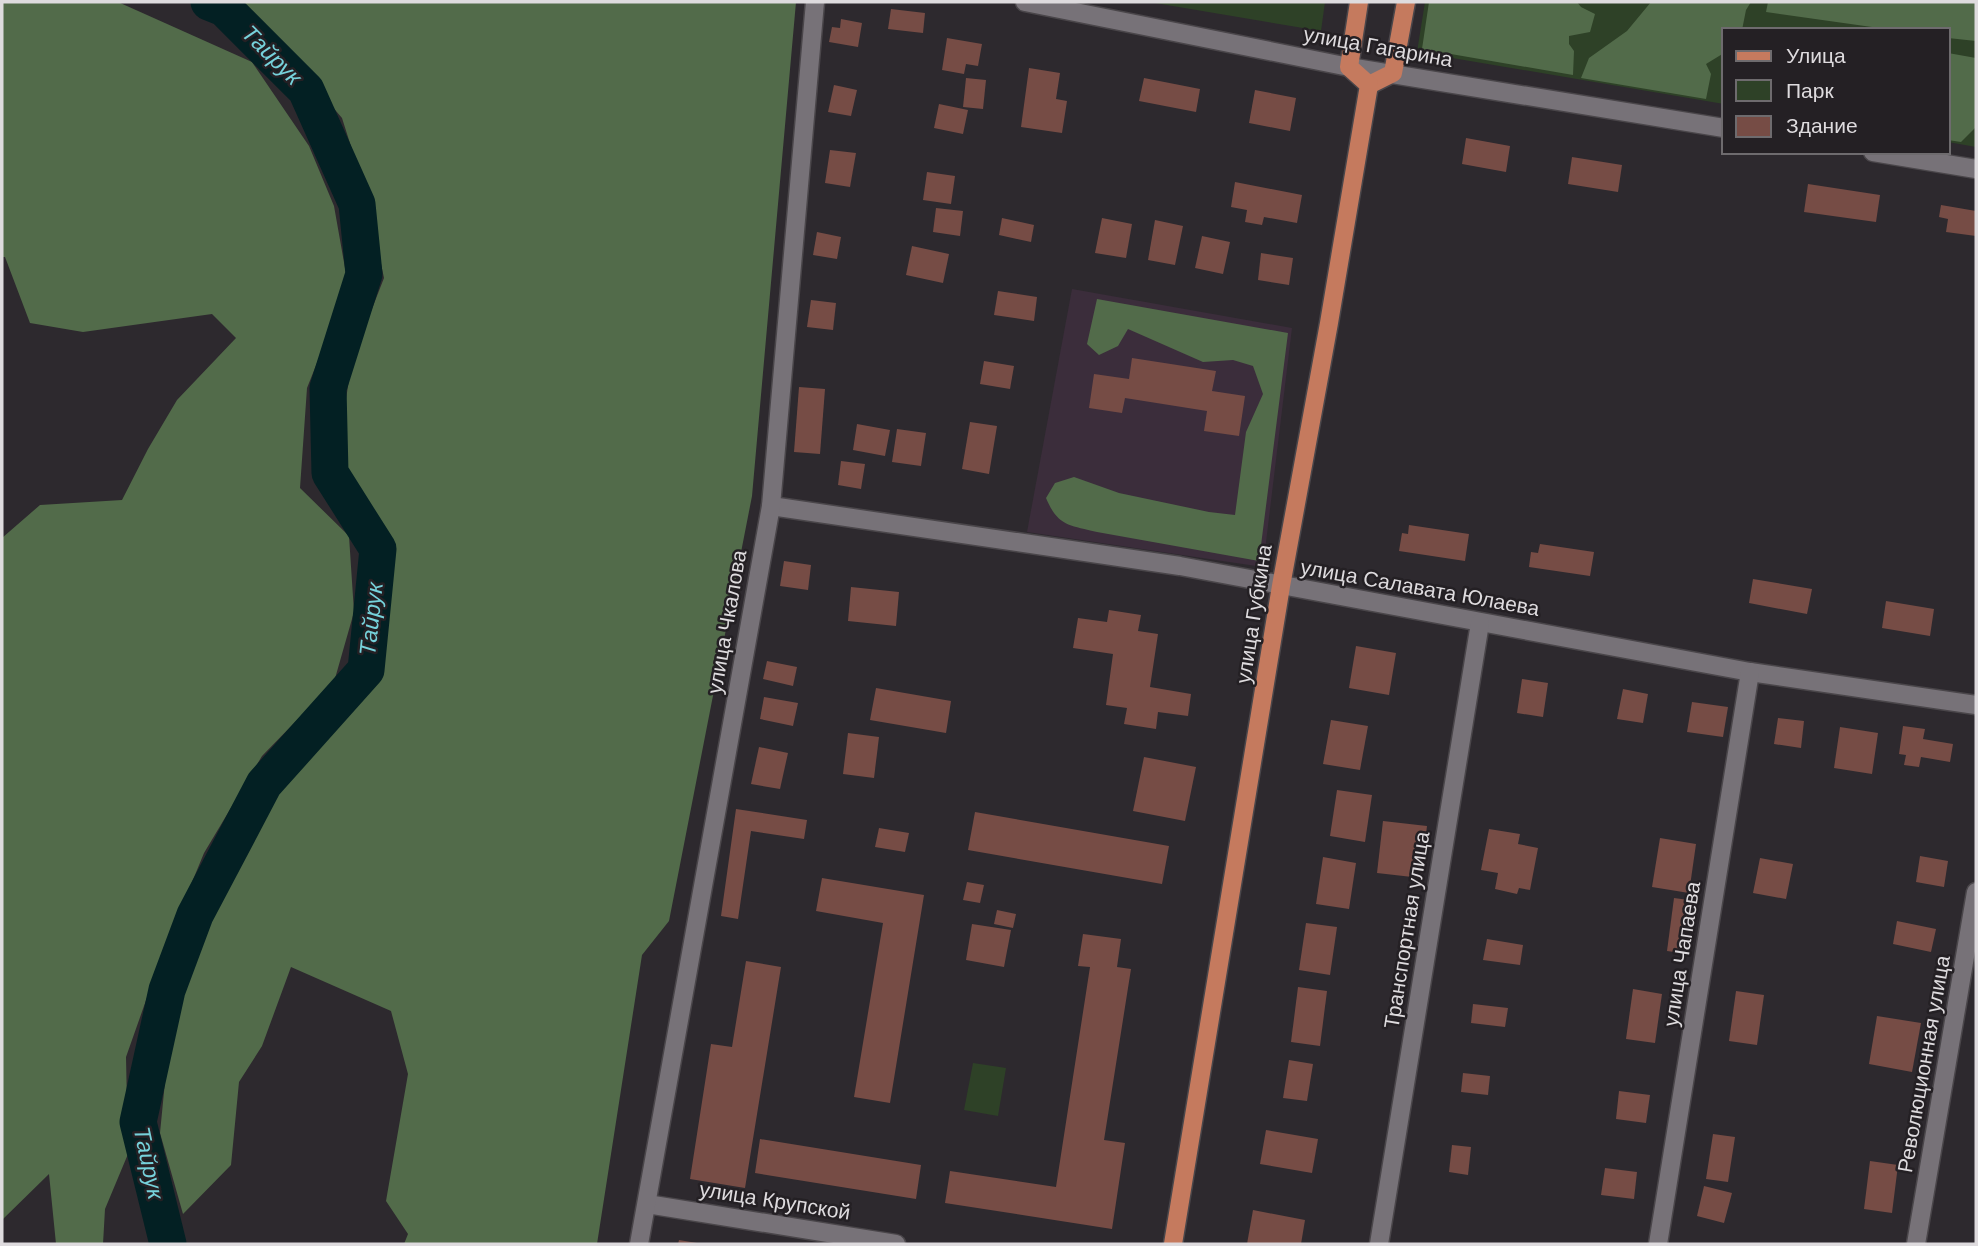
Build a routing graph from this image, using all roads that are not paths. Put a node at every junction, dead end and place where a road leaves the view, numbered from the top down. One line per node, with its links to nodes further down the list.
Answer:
1 (815, 2): 11 (street, улица Чкалова)
2 (1025, 2): 5 (street, улица Гагарина)
3 (1359, 2): 5 (main road)
4 (1406, 2): 6 (main road)
5 (1349, 67): 6 (street, улица Гагарина); 7 (main road)
6 (1392, 73): 7 (main road); 8 (street, улица Гагарина)
7 (1369, 85): 12 (main road, улица Губкина)
8 (1722, 128)
9 (1885, 154): 10 (street)
10 (1976, 169)
11 (771, 506): 12 (street, улица Салавата Юлаева); 18 (street, улица Чкалова)
12 (1281, 586): 13 (street, улица Салавата Юлаева); 21 (main road, улица Губкина)
13 (1480, 623): 14 (street, улица Салавата Юлаева); 22 (street, Транспортная улица)
14 (1750, 672): 15 (street, улица Салавата Юлаева); 23 (street, улица Чапаева)
15 (1976, 705)
16 (1976, 892): 17 (street, Революционная улица)
17 (1969, 980): 24 (street, Революционная улица)
18 (647, 1204): 19 (street, улица Чкалова); 20 (street, улица Крупской)
19 (639, 1244)
20 (892, 1244)
21 (1173, 1244)
22 (1379, 1244)
23 (1658, 1244)
24 (1916, 1244)

